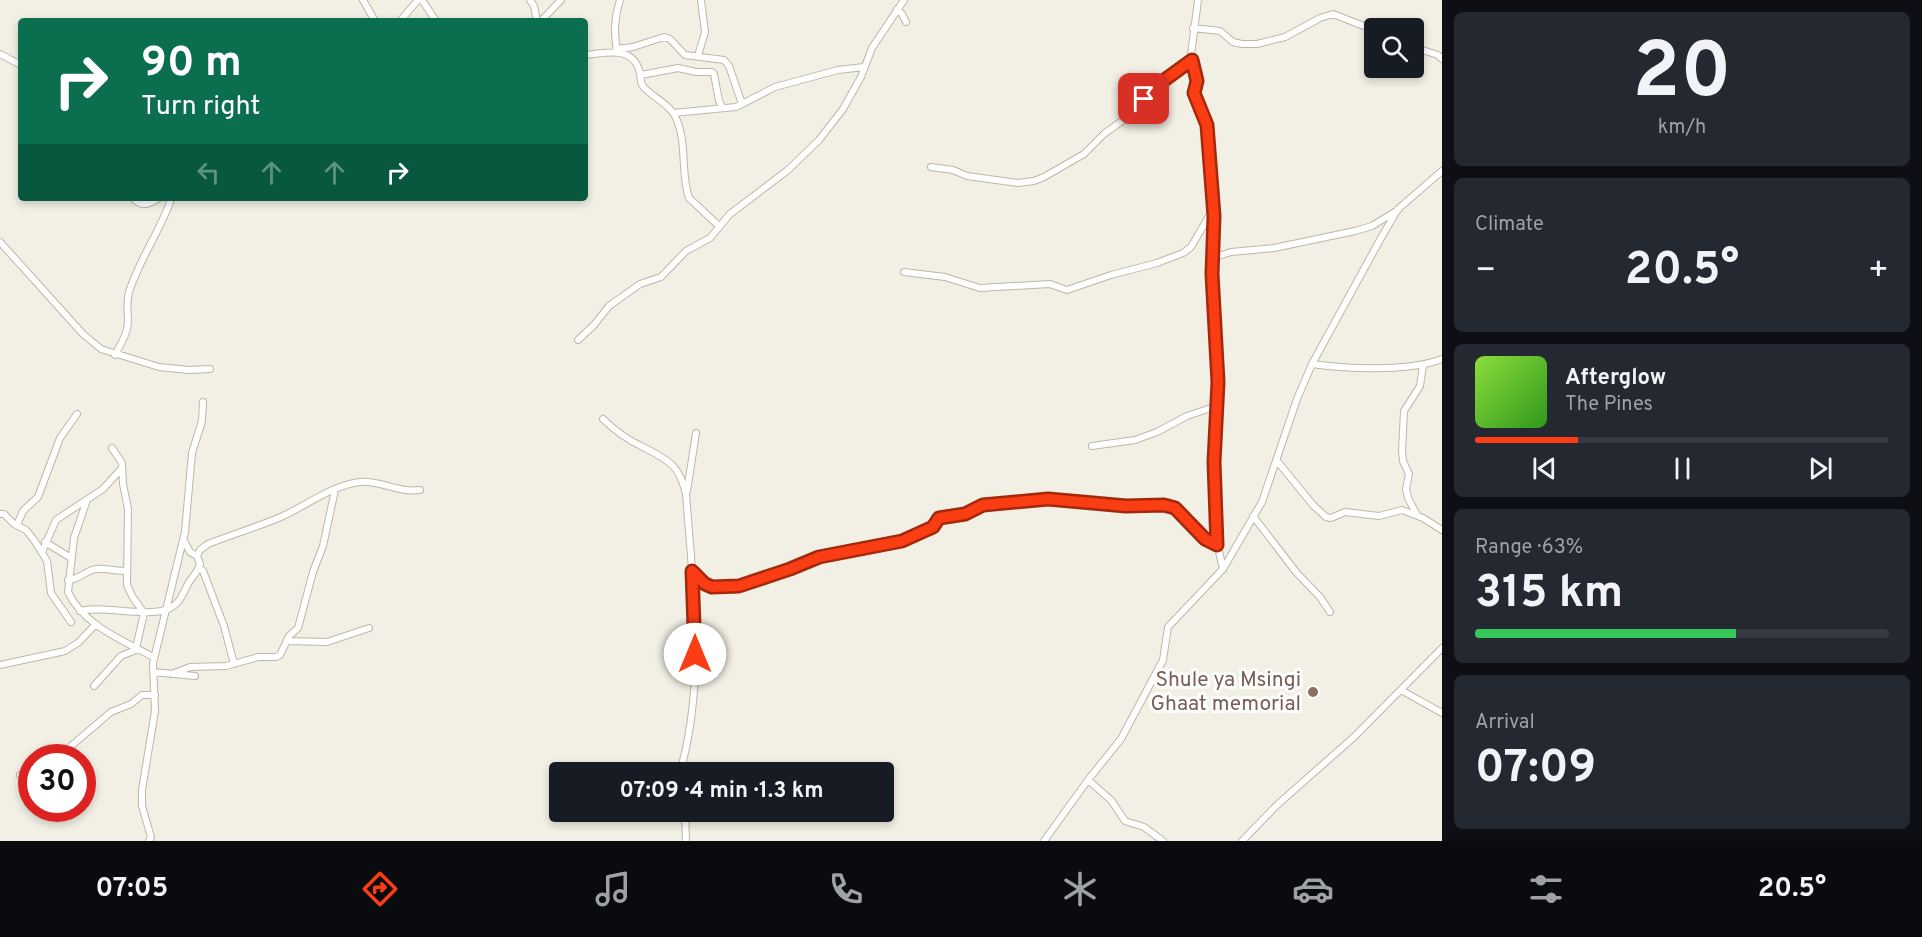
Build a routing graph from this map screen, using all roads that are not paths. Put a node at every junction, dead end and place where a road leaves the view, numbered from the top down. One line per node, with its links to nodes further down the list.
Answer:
1 (363, 0): 10 (street)
2 (420, 0): 11 (street); 12 (street)
3 (530, 0): 13 (street)
4 (561, 0): 14 (street)
5 (620, 0): 18 (street)
6 (701, 0): 22 (street)
7 (904, 0): 9 (street)
8 (1198, 0): 17 (street)
9 (897, 9): 15 (street); 26 (street)
10 (373, 18)
11 (403, 18)
12 (434, 18)
13 (538, 18)
14 (542, 18)
15 (906, 22)
16 (1364, 26): 17 (street)
17 (1193, 28): 24 (street)
18 (617, 51): 21 (street); 22 (street); 27 (street)
19 (1424, 51): 23 (street)
20 (0, 54): 25 (street)
21 (588, 55)
22 (698, 56): 28 (street)
23 (1442, 59)
24 (1192, 60): 31 (street); 36 (street)
25 (18, 63)
26 (864, 67): 28 (street); 38 (street)
27 (641, 75): 29 (street); 30 (street)
28 (742, 104): 29 (street)
29 (723, 108): 30 (street)
30 (673, 113): 38 (street)
31 (931, 167)
32 (1442, 171): 37 (street)
33 (136, 201): 34 (street)
34 (153, 201)
35 (170, 201): 43 (street)
36 (1214, 209): 40 (street); 41 (street)
37 (1398, 209): 40 (street); 45 (street)
38 (719, 226): 42 (street)
39 (0, 242): 43 (street)
40 (1212, 258): 49 (street)
41 (904, 272)
42 (578, 340)
43 (115, 355): 47 (street)
44 (1442, 359): 46 (street)
45 (1312, 364): 46 (street); 55 (street)
46 (1423, 365): 63 (street)
47 (210, 369)
48 (203, 402): 66 (street)
49 (1217, 406): 53 (street); 68 (street)
50 (77, 414): 64 (street)
51 (603, 420): 59 (street)
52 (696, 433): 59 (street)
53 (1092, 446)
54 (112, 448): 56 (street)
55 (1277, 461): 62 (street); 63 (street)
56 (122, 467): 60 (street); 74 (street)
57 (335, 490): 58 (street); 70 (street); 84 (street)
58 (420, 490)
59 (686, 494): 75 (street)
60 (87, 500): 67 (street); 71 (street)
61 (0, 514): 64 (street)
62 (1253, 516): 73 (street); 79 (street)
63 (1417, 516): 65 (street)
64 (17, 525): 69 (street)
65 (1442, 530)
66 (184, 541): 70 (street); 77 (street)
67 (45, 542): 69 (street); 71 (street)
68 (1217, 545): 73 (street); 75 (street)
69 (42, 552): 81 (street)
70 (197, 556): 72 (street)
71 (71, 558): 76 (street)
72 (200, 568): 77 (street); 88 (street)
73 (1223, 569): 99 (street)
74 (127, 570): 76 (street); 80 (street)
75 (692, 571): 98 (street)
76 (68, 580): 78 (street)
77 (167, 609): 80 (street); 87 (street)
78 (80, 610): 80 (street); 82 (street)
79 (1330, 612)
80 (144, 613): 85 (street)
81 (71, 622)
82 (96, 624): 85 (street); 89 (street)
83 (369, 628): 84 (street)
84 (287, 641): 88 (street)
85 (137, 648): 87 (street); 93 (street)
86 (1442, 648): 94 (street)
87 (153, 657): 90 (street)
88 (234, 664): 91 (street)
89 (0, 665)
90 (153, 672): 91 (street); 95 (street)
91 (172, 674): 92 (street)
92 (195, 676)
93 (94, 686)
94 (1401, 690): 96 (street); 105 (street)
95 (155, 695): 97 (street); 101 (street)
96 (1442, 713)
97 (73, 744)
98 (683, 762)
99 (1088, 780): 103 (street); 104 (street)
100 (685, 822): 102 (street)
101 (149, 841)
102 (686, 841)
103 (1044, 841)
104 (1163, 841)
105 (1242, 841)

